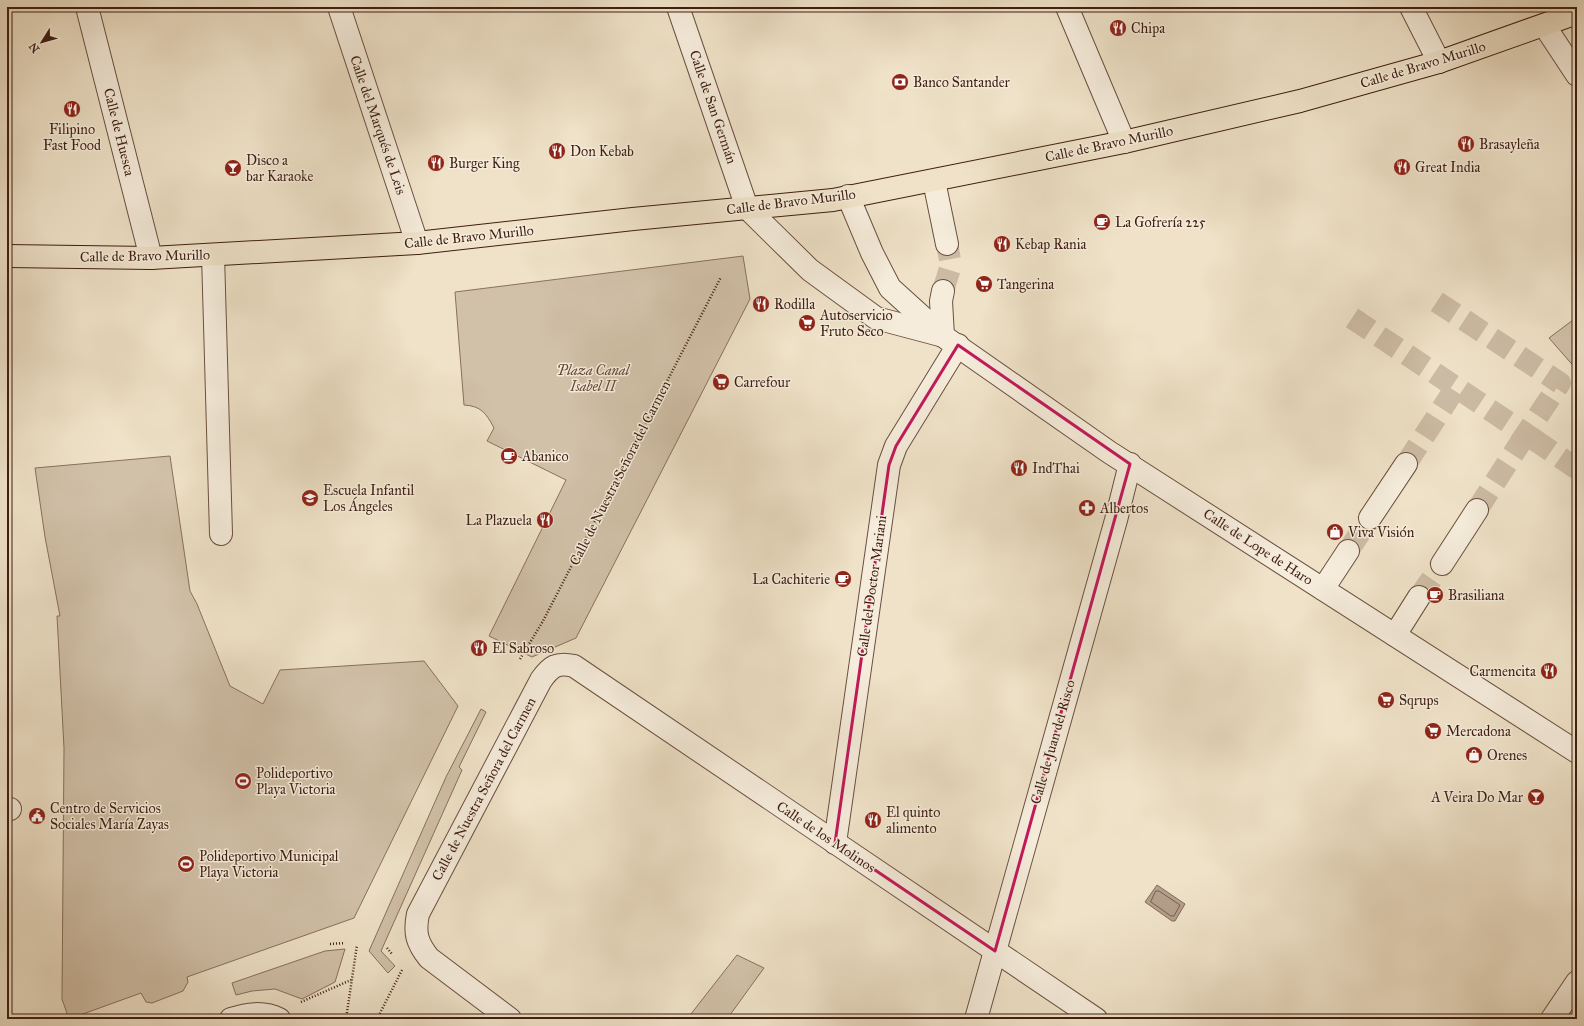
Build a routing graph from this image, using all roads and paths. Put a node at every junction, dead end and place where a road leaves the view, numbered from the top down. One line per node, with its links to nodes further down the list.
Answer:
1 (87, 7): 18 (street, Calle de Huesca)
2 (339, 7): 14 (street, Calle del Marqués de Leis)
3 (678, 7): 13 (street, Calle de San Germán)
4 (1067, 7): 10 (street)
5 (1411, 7): 8 (street)
6 (1577, 13): 7 (main road, Calle de Bravo Murillo)
7 (1544, 25): 8 (main road, Calle de Bravo Murillo); 9 (street)
8 (1439, 62): 10 (main road, Calle de Bravo Murillo)
9 (1577, 75)
10 (1124, 142): 11 (main road, Calle de Bravo Murillo)
11 (934, 181): 12 (main road, Calle de Bravo Murillo); 15 (street)
12 (848, 196): 13 (main road, Calle de Bravo Murillo); 21 (street, Calle de Lope de Haro)
13 (747, 208): 14 (main road, Calle de Bravo Murillo); 21 (street, Calle de Lope de Haro)
14 (418, 243): 16 (main road, Calle de Bravo Murillo)
15 (947, 244)
16 (213, 255): 18 (main road, Calle de Bravo Murillo); 26 (street)
17 (7, 256): 18 (main road, Calle de Bravo Murillo)
18 (151, 258)
19 (721, 277): 32 (path, Calle de Nuestra Señora del Carmen)
20 (944, 291): 21 (street)
21 (950, 341): 22 (street, Calle de Lope de Haro); 35 (street, Calle del Doctor Mariani)
22 (1130, 464): 29 (street, Calle de Lope de Haro); 40 (street, Calle de Juan del Risco)
23 (1406, 464): 25 (street)
24 (1477, 510): 28 (street)
25 (1370, 518)
26 (221, 534)
27 (1348, 552): 29 (street)
28 (1442, 564)
29 (1323, 589): 31 (street, Calle de Lope de Haro)
30 (1419, 598): 31 (street)
31 (1395, 635): 34 (street, Calle de Lope de Haro)
32 (519, 659)
33 (554, 666): 35 (street, Calle de los Molinos); 50 (street, Calle de Nuestra Señora del Carmen)
34 (1577, 752)
35 (835, 843): 40 (street, Calle de los Molinos)
36 (345, 943): 37 (path)
37 (330, 944)
38 (357, 945): 43 (path)
39 (387, 948): 41 (path)
40 (995, 951): 51 (street, Calle de Juan del Risco); 52 (street, Calle de los Molinos)
41 (396, 957)
42 (404, 966): 49 (path)
43 (352, 980): 45 (path); 48 (path)
44 (1575, 989): 53 (street)
45 (299, 1003)
46 (231, 1019): 47 (street)
47 (279, 1019)
48 (346, 1019)
49 (377, 1019)
50 (510, 1019)
51 (976, 1019)
52 (1096, 1019)
53 (1552, 1019)

